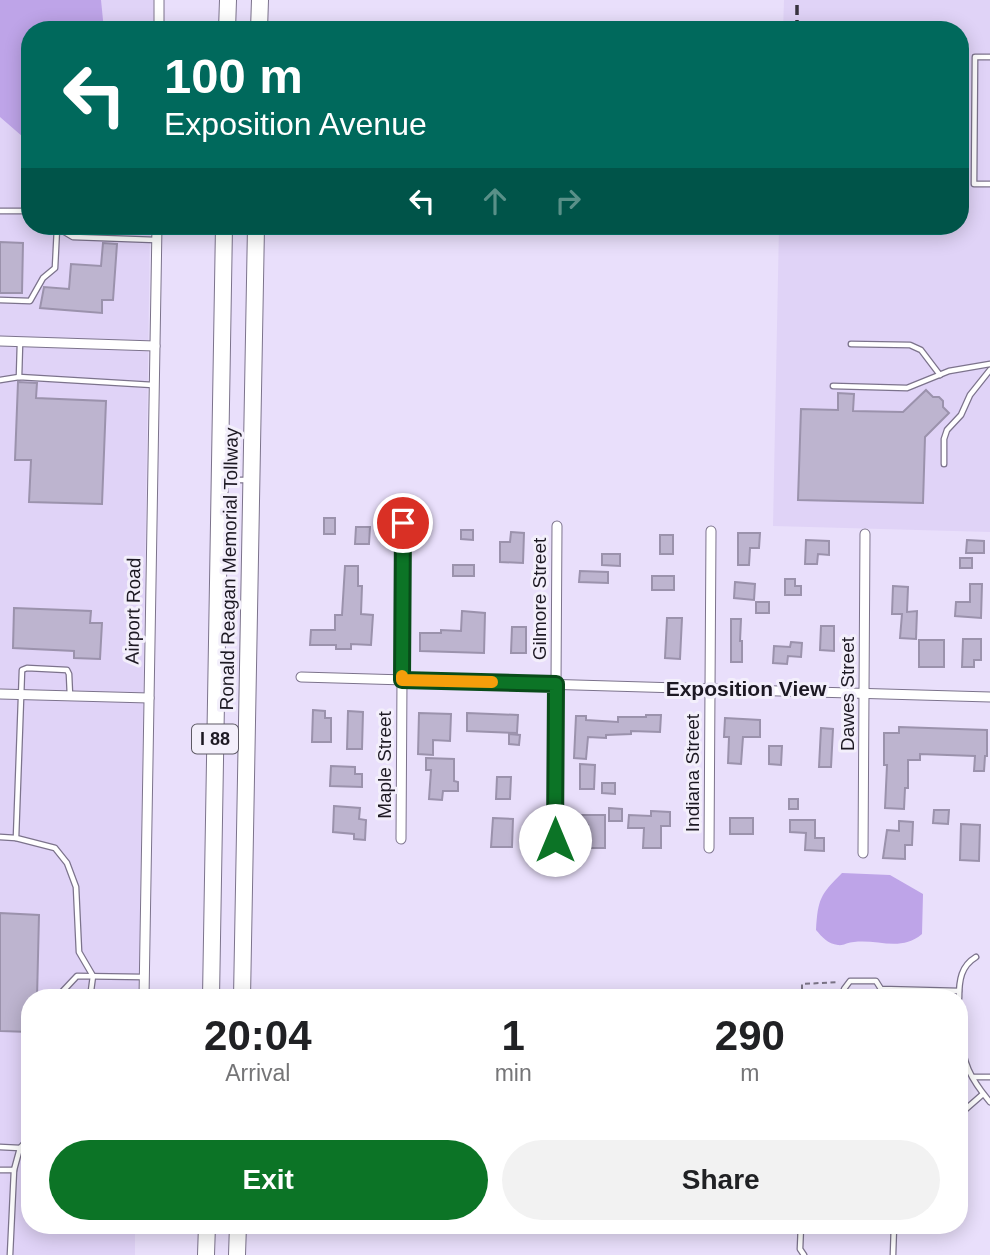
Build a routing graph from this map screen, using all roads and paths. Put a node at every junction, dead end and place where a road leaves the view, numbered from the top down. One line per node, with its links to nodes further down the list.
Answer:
1 (159, 0): 4 (street)
2 (228, 0): 5 (highway)
3 (260, 0): 6 (highway)
4 (159, 21)
5 (228, 21)
6 (260, 21)
7 (990, 57): 8 (lane)
8 (990, 184)
9 (0, 211): 10 (lane)
10 (21, 211)
11 (56, 235): 17 (lane)
12 (70, 235): 16 (lane)
13 (157, 235): 16 (street, Airport Road)
14 (224, 235): 30 (highway, Ronald Reagan Memorial Tollway / I 88)
15 (256, 235): 31 (highway, Ronald Reagan Memorial Tollway / I 88)
16 (157, 240): 21 (street, Airport Road)
17 (0, 300)
18 (0, 341): 19 (street)
19 (20, 341): 21 (street); 25 (lane)
20 (851, 344): 24 (lane)
21 (155, 346): 27 (street, Airport Road)
22 (990, 364): 24 (lane)
23 (990, 370): 29 (lane)
24 (940, 375): 28 (lane)
25 (19, 377): 26 (lane); 27 (lane)
26 (0, 380)
27 (154, 385): 45 (street, Airport Road)
28 (832, 386)
29 (944, 464)
30 (220, 480): 31 (lane); 59 (highway, Ronald Reagan Memorial Tollway / I 88)
31 (251, 480): 60 (highway, Ronald Reagan Memorial Tollway / I 88)
32 (403, 523): 37 (street, Maple Street)
33 (557, 526): 38 (street, Gilmore Street)
34 (711, 531): 39 (street, Indiana Street)
35 (865, 534): 40 (street, Dawes Street)
36 (301, 677): 37 (street)
37 (402, 680): 38 (street); 48 (street, Maple Street)
38 (556, 684): 39 (street); 49 (street, Gilmore Street)
39 (710, 689): 40 (street); 50 (street, Indiana Street)
40 (864, 693): 44 (street); 51 (street, Dawes Street)
41 (0, 694): 42 (street)
42 (21, 695): 43 (street); 43 (lane); 47 (lane)
43 (70, 696): 45 (street)
44 (990, 697)
45 (149, 698): 54 (street, Airport Road)
46 (0, 837): 47 (lane)
47 (16, 838): 53 (lane)
48 (401, 839)
49 (555, 840)
50 (709, 848)
51 (863, 853)
52 (976, 957): 64 (lane)
53 (93, 976): 54 (lane); 56 (lane); 57 (lane)
54 (144, 977): 58 (street, Airport Road)
55 (840, 982): 61 (path)
56 (65, 989)
57 (91, 989)
58 (144, 989)
59 (211, 989)
60 (242, 989)
61 (802, 989)
62 (844, 989): 63 (lane)
63 (881, 989)
64 (960, 989)
65 (968, 1070): 66 (lane)
66 (972, 1077): 67 (lane); 68 (lane)
67 (990, 1077)
68 (983, 1094): 69 (lane); 70 (lane)
69 (990, 1102)
70 (968, 1107)
71 (0, 1147): 72 (lane)
72 (20, 1148): 74 (lane)
73 (0, 1170): 74 (lane)
74 (14, 1170): 79 (lane)
75 (207, 1234): 80 (highway)
76 (238, 1234): 81 (highway)
77 (801, 1234): 82 (lane)
78 (894, 1234): 83 (lane)
79 (10, 1255)
80 (206, 1255)
81 (237, 1255)
82 (804, 1255)
83 (894, 1255)

